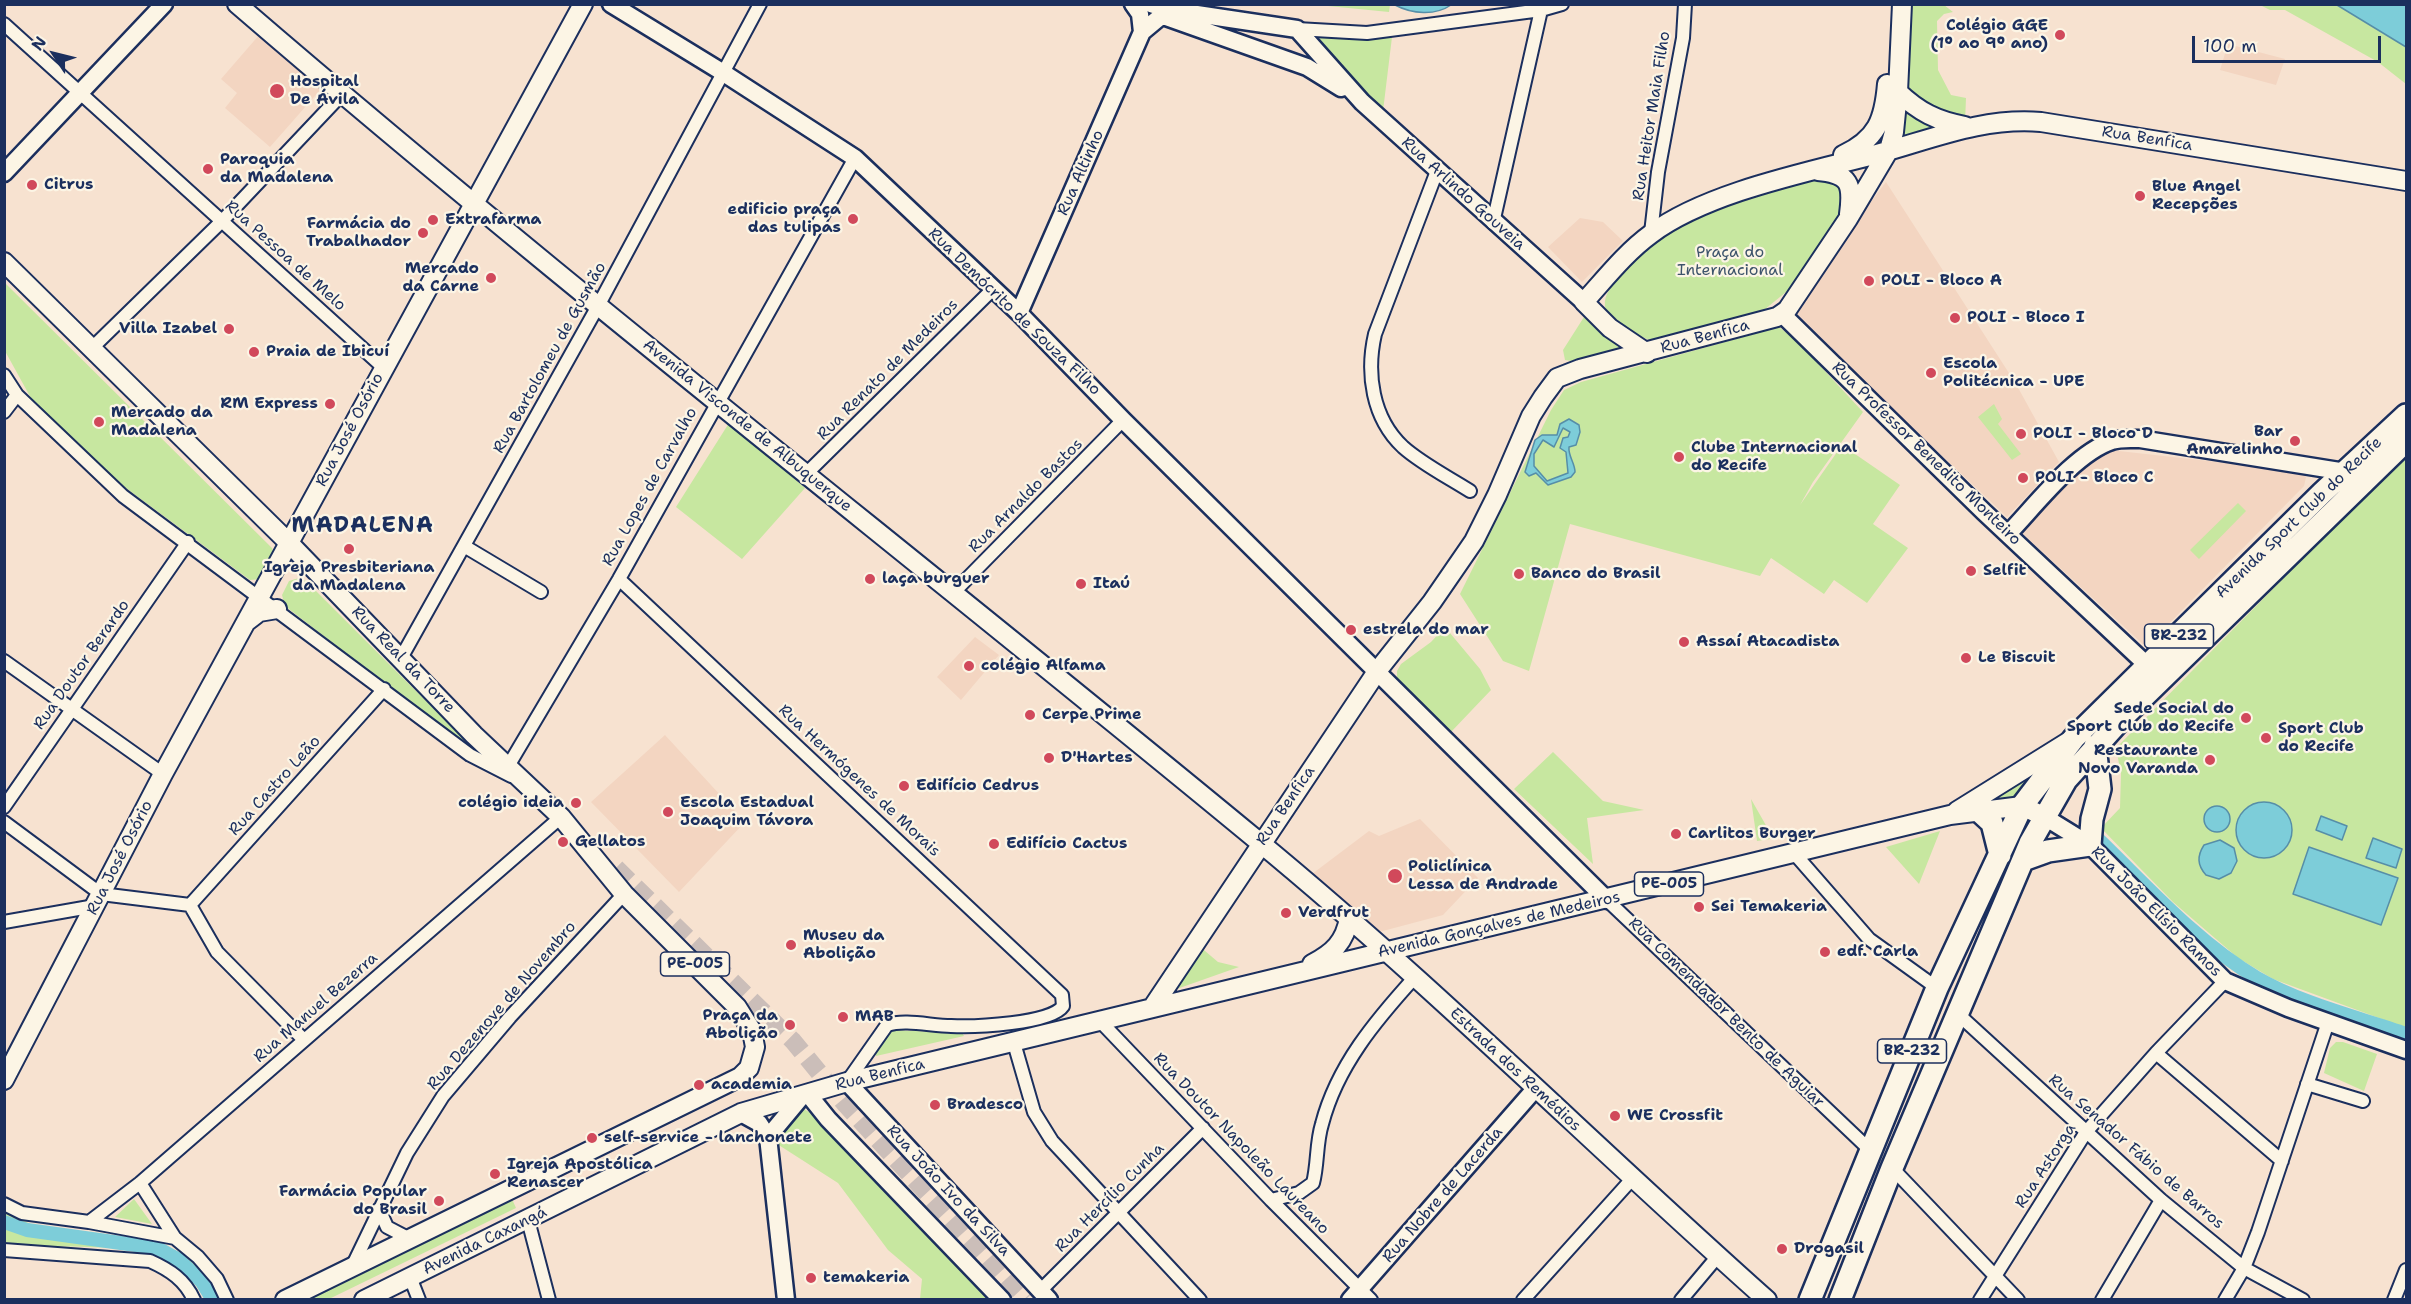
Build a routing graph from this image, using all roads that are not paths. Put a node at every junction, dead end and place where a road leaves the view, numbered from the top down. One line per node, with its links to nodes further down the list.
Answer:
1 (164, 4): 17 (street)
2 (237, 4): 18 (main road, Avenida Visconde de Albuquerque)
3 (583, 4): 28 (main road, Rua José Osório)
4 (611, 4): 16 (street, Rua Demócrito de Souza Filho)
5 (760, 4): 16 (street, Rua Bartolomeu de Gusmão)
6 (1132, 4): 15 (street)
7 (1151, 4): 14 (street)
8 (1562, 4): 12 (street)
9 (1686, 4): 33 (street, Rua Heitor Maia Filho)
10 (1891, 4): 24 (main road)
11 (1902, 4): 19 (main road)
12 (1541, 10): 14 (street); 31 (street)
13 (4, 24): 17 (street, Rua Pessoa de Melo)
14 (1297, 29): 20 (street, Rua Arlindo Gouveia)
15 (1142, 32): 20 (street, Rua Arlindo Gouveia); 41 (street, Rua Altinho)
16 (722, 72): 23 (street, Rua Demócrito de Souza Filho); 40 (street, Rua Bartolomeu de Gusmão)
17 (80, 92): 26 (street); 30 (street, Rua Pessoa de Melo)
18 (343, 93): 28 (main road, Avenida Visconde de Albuquerque); 30 (street)
19 (1898, 93): 21 (main road); 22 (main road)
20 (1362, 102): 25 (street, Rua Arlindo Gouveia)
21 (1967, 127): 22 (main road, Rua Benfica); 27 (main road, Rua Benfica)
22 (1889, 150): 24 (main road, Rua Benfica); 29 (main road)
23 (855, 158): 38 (street, Rua Demócrito de Souza Filho); 48 (street, Rua Lopes de Carvalho)
24 (1811, 170): 29 (main road); 33 (main road, Rua Benfica)
25 (1437, 171): 31 (street, Rua Arlindo Gouveia); 58 (street)
26 (4, 173)
27 (2406, 181)
28 (476, 203): 32 (main road, Avenida Visconde de Albuquerque); 34 (main road, Rua José Osório)
29 (1848, 219): 42 (main road)
30 (222, 221): 43 (street); 45 (street, Rua Pessoa de Melo)
31 (1493, 223): 37 (street, Rua Arlindo Gouveia)
32 (502, 225): 34 (main road); 40 (main road, Avenida Visconde de Albuquerque)
33 (1651, 233): 36 (main road, Rua Benfica)
34 (457, 238): 45 (main road, Rua José Osório)
35 (4, 262): 43 (main road, Rua Real da Torre)
36 (1600, 284): 37 (street); 39 (main road, Rua Benfica)
37 (1565, 285): 39 (street, Rua Arlindo Gouveia)
38 (993, 289): 41 (street, Rua Demócrito de Souza Filho); 55 (street, Rua Renato de Medeiros)
39 (1584, 302): 44 (main road, Rua Benfica)
40 (598, 306): 48 (main road, Avenida Visconde de Albuquerque); 62 (street, Rua Bartolomeu de Gusmão)
41 (1019, 313): 51 (street, Rua Demócrito de Souza Filho)
42 (1783, 315): 44 (main road, Rua Benfica); 59 (street, Rua Professor Benedito Monteiro)
43 (92, 348): 61 (main road, Rua Real da Torre)
44 (1647, 353): 72 (main road, Rua Benfica)
45 (383, 367): 61 (main road, Rua José Osório)
46 (4, 375): 47 (street, Rua Real da Torre)
47 (18, 395): 49 (street); 60 (street, Rua Real da Torre)
48 (717, 400): 55 (main road, Avenida Visconde de Albuquerque); 63 (street, Rua Lopes de Carvalho)
49 (4, 412)
50 (2406, 415): 54 (highway, Avenida Sport Club do Recife / BR-232)
51 (1123, 420): 65 (street, Rua Arnaldo Bastos); 72 (street, Rua Demócrito de Souza Filho)
52 (2406, 441): 56 (highway, Avenida Sport Club do Recife / BR-232)
53 (2307, 466): 54 (street); 57 (street); 59 (street)
54 (2344, 472): 56 (street); 57 (highway, Avenida Sport Club do Recife / BR-232)
55 (806, 474): 65 (main road, Avenida Visconde de Albuquerque)
56 (2373, 475): 76 (highway, Avenida Sport Club do Recife / BR-232)
57 (2326, 490): 71 (highway, Avenida Sport Club do Recife / BR-232)
58 (1470, 491)
59 (2008, 534): 71 (street, Rua Professor Benedito Monteiro)
60 (188, 542): 66 (street, Rua Real da Torre); 74 (street, Rua Doutor Berardo)
61 (290, 543): 66 (main road, Rua José Osório); 69 (main road, Rua Real da Torre)
62 (464, 546): 64 (street); 69 (street, Rua Bartolomeu de Gusmão)
63 (618, 579): 78 (street, Rua Lopes de Carvalho); 112 (street, Rua Hermógenes de Morais)
64 (541, 591)
65 (952, 594): 86 (main road, Avenida Visconde de Albuquerque)
66 (259, 596): 67 (street, Rua Real da Torre); 68 (main road, Rua José Osório)
67 (278, 609): 68 (main road); 73 (street, Rua Real da Torre)
68 (244, 623): 77 (main road, Rua José Osório)
69 (401, 658): 78 (main road, Rua Real da Torre)
70 (4, 661): 74 (street)
71 (2148, 666): 75 (highway, Avenida Sport Club do Recife / BR-232)
72 (1378, 670): 86 (main road, Rua Benfica); 94 (street, Rua Comendador Bento de Aguiar)
73 (384, 689): 78 (street, Rua Real da Torre); 95 (street, Rua Castro Leão)
74 (72, 708): 77 (street); 80 (street, Rua Doutor Berardo)
75 (2074, 738): 79 (highway, Avenida Sport Club do Recife / BR-232); 82 (main road, Avenida Gonçalves de Medeiros / PE-005)
76 (2095, 746): 83 (highway, Avenida Sport Club do Recife / BR-232); 87 (highway)
77 (163, 774): 93 (main road, Rua José Osório)
78 (514, 774): 84 (main road, Rua Real da Torre)
79 (2022, 806): 81 (main road, Avenida Gonçalves de Medeiros / PE-005); 83 (main road); 89 (highway, BR-232)
80 (4, 807)
81 (1979, 811): 82 (main road, Avenida Gonçalves de Medeiros / PE-005); 89 (highway)
82 (1950, 814): 88 (main road, Avenida Gonçalves de Medeiros / PE-005)
83 (2043, 816): 87 (street, Rua João Elísio Ramos); 90 (highway, BR-232)
84 (561, 817): 91 (main road); 92 (main road, Rua Real da Torre / PE-005); 107 (street, Rua Manuel Bezerra)
85 (4, 822): 93 (street)
86 (1261, 843): 96 (main road, Estrada dos Remédios); 103 (main road, Rua Benfica)
87 (2090, 845): 90 (highway); 101 (street, Rua João Elísio Ramos)
88 (1794, 853): 94 (main road, Avenida Gonçalves de Medeiros / PE-005); 102 (street)
89 (2000, 855): 102 (highway, BR-232)
90 (2023, 860): 104 (highway, BR-232)
91 (616, 868)
92 (624, 894): 129 (street, Rua Dezenove de Novembro); 134 (main road, Rua Real da Torre / PE-005)
93 (98, 900): 95 (street); 97 (street); 111 (main road, Rua José Osório)
94 (1607, 900): 98 (main road, Avenida Gonçalves de Medeiros / PE-005); 121 (street, Rua Comendador Bento de Aguiar)
95 (190, 905): 107 (street)
96 (1349, 918): 98 (main road, Estrada dos Remédios); 99 (main road)
97 (4, 922)
98 (1387, 952): 99 (main road, Avenida Gonçalves de Medeiros / PE-005); 100 (main road, Estrada dos Remédios)
99 (1295, 973): 103 (main road, Avenida Gonçalves de Medeiros / PE-005)
100 (1415, 977): 114 (main road, Estrada dos Remédios); 126 (street)
101 (2225, 981): 106 (street, Rua João Elísio Ramos); 110 (street, Rua Astorga)
102 (1937, 988): 121 (highway, BR-232)
103 (1152, 1008): 105 (main road, Rua Benfica / PE-005)
104 (1959, 1015): 119 (street, Rua Senador Fábio de Barros); 123 (highway, BR-232)
105 (1100, 1021): 108 (main road, Rua Benfica / PE-005); 118 (street, Rua Doutor Napoleão Laureano)
106 (2328, 1022): 109 (street, Rua João Elísio Ramos); 113 (street)
107 (304, 1040): 125 (street, Rua Manuel Bezerra)
108 (1014, 1043): 112 (main road, Rua Benfica / PE-005); 130 (street)
109 (2406, 1050)
110 (2156, 1053): 119 (street, Rua Astorga); 122 (street)
111 (4, 1080)
112 (847, 1082): 115 (main road, Rua Benfica / PE-005); 142 (street, Rua João Ivo da Silva)
113 (2307, 1084): 116 (street); 122 (street)
114 (1535, 1089): 124 (main road, Estrada dos Remédios); 143 (street, Rua Nobre de Lacerda)
115 (805, 1094): 117 (main road, Avenida Caxangá / PE-005); 120 (street); 151 (street)
116 (2363, 1101)
117 (741, 1113): 120 (street); 131 (main road, Avenida Caxangá / PE-005)
118 (1203, 1128): 126 (street, Rua Doutor Napoleão Laureano); 130 (street, Rua Hercílio Cunha)
119 (2086, 1132): 127 (street, Rua Senador Fábio de Barros); 141 (street, Rua Astorga)
120 (768, 1137): 150 (street)
121 (1871, 1151): 156 (highway, BR-232)
122 (2282, 1161): 138 (street)
123 (1892, 1168): 141 (street); 157 (highway, BR-232)
124 (1632, 1179): 136 (main road, Estrada dos Remédios); 153 (street)
125 (140, 1182): 132 (street, Rua Manuel Bezerra); 133 (street)
126 (1271, 1200): 143 (street, Rua Doutor Napoleão Laureano)
127 (2161, 1200): 138 (street, Rua Senador Fábio de Barros); 160 (street)
128 (4, 1204): 132 (street)
129 (379, 1209): 134 (street); 137 (street, Rua Dezenove de Novembro)
130 (1118, 1212): 142 (street, Rua Hercílio Cunha); 152 (street)
131 (528, 1220): 140 (main road, Avenida Caxangá / PE-005); 149 (street)
132 (89, 1222): 133 (street)
133 (175, 1238): 145 (street)
134 (410, 1239): 137 (main road, PE-005)
135 (4, 1250): 144 (street)
136 (1718, 1256): 154 (street); 155 (main road, Estrada dos Remédios)
137 (352, 1267): 146 (main road, PE-005)
138 (2244, 1268): 161 (street); 162 (street, Rua Senador Fábio de Barros)
139 (2406, 1270): 163 (street)
140 (410, 1277): 147 (main road, Avenida Caxangá / PE-005); 148 (street)
141 (1996, 1277): 158 (street, Rua Astorga); 159 (street)
142 (1045, 1295)
143 (1360, 1296)
144 (194, 1299)
145 (227, 1299)
146 (285, 1299)
147 (364, 1299)
148 (419, 1299)
149 (549, 1299)
150 (786, 1299)
151 (1002, 1299)
152 (1200, 1299)
153 (1524, 1299)
154 (1681, 1299)
155 (1767, 1299)
156 (1810, 1299)
157 (1840, 1299)
158 (1980, 1299)
159 (2018, 1299)
160 (2102, 1299)
161 (2225, 1299)
162 (2304, 1299)
163 (2394, 1299)

